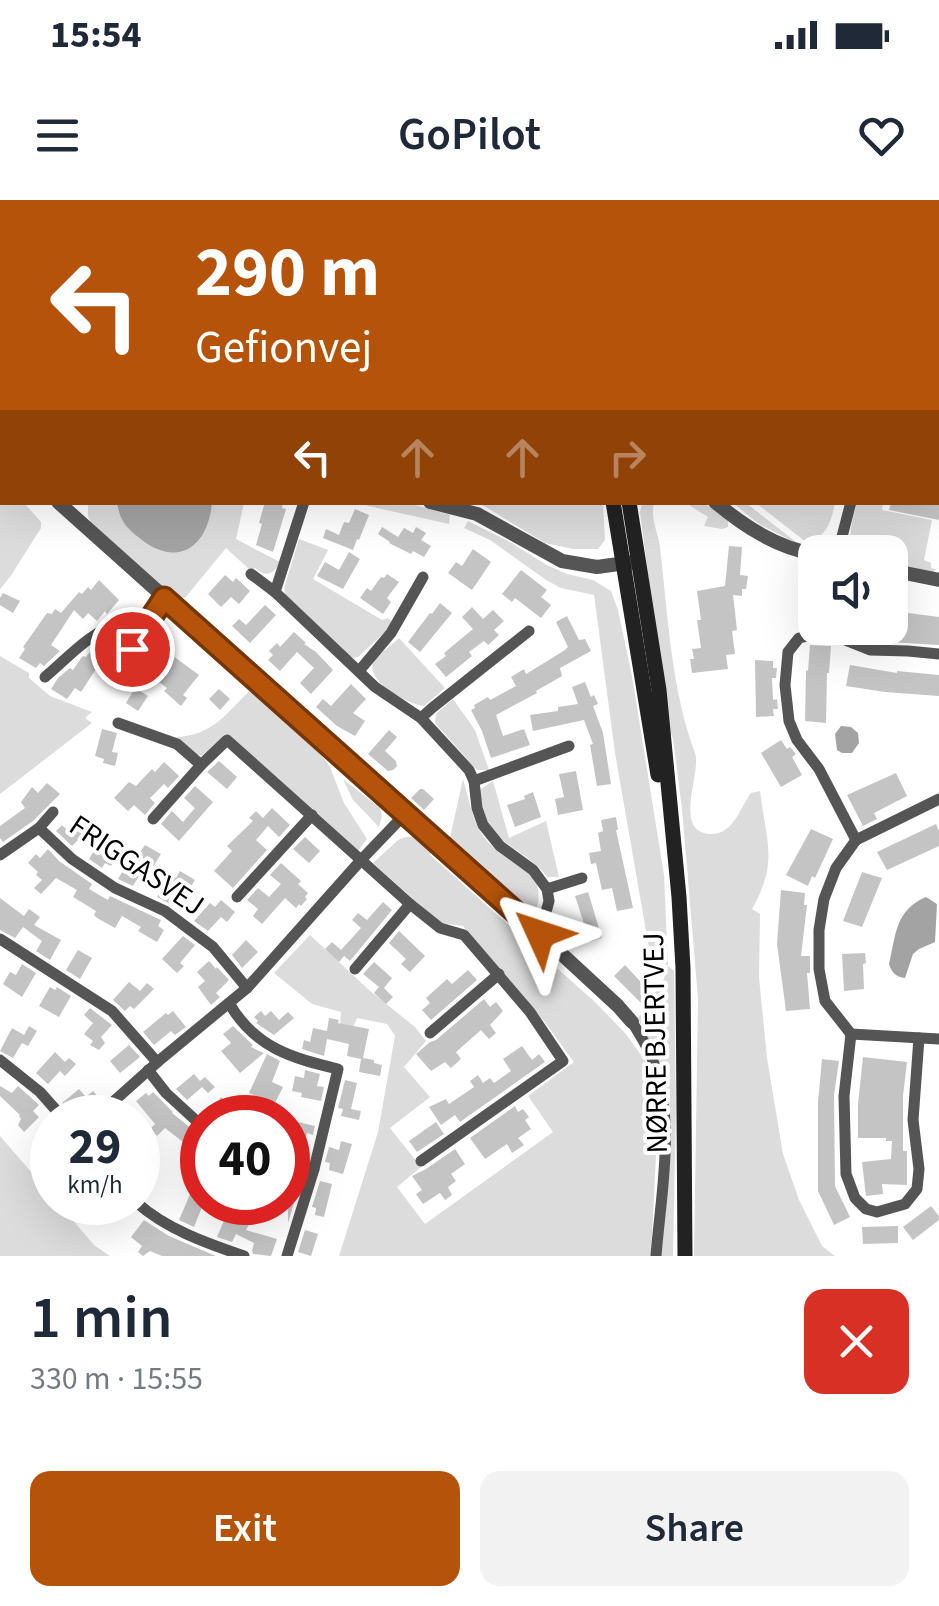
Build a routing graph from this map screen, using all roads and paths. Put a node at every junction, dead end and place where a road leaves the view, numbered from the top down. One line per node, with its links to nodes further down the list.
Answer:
1 (303, 505): 15 (street)
2 (442, 505): 10 (street)
3 (613, 505): 10 (main road, NØRRE BJERTVEJ)
4 (630, 505): 10 (main road, NØRRE BJERTVEJ)
5 (719, 505): 9 (street)
6 (849, 505): 8 (street)
7 (67, 506): 16 (street)
8 (842, 535)
9 (798, 551)
10 (630, 563): 64 (main road, NØRRE BJERTVEJ)
11 (250, 574): 15 (street)
12 (908, 574): 14 (street)
13 (423, 576): 21 (street)
14 (939, 580)
15 (275, 592): 21 (street)
16 (164, 598): 17 (street); 30 (street)
17 (144, 626): 20 (street); 22 (street)
18 (529, 632): 23 (street)
19 (939, 654): 34 (street)
20 (128, 662)
21 (359, 671): 23 (street)
22 (45, 677)
23 (422, 718): 27 (street)
24 (118, 722): 26 (street)
25 (570, 746): 27 (street)
26 (201, 765): 31 (street, FRIGGASVEJ); 32 (street, FRIGGASVEJ)
27 (474, 781): 38 (street)
28 (939, 799): 34 (street)
29 (54, 812): 33 (street, FRIGGASVEJ)
30 (406, 813): 36 (street); 41 (street)
31 (312, 815): 36 (street, FRIGGASVEJ); 39 (street, FRIGGASVEJ)
32 (153, 819)
33 (39, 828): 35 (street, FRIGGASVEJ); 45 (street, FRIGGASVEJ)
34 (856, 840): 49 (street)
35 (0, 854)
36 (362, 859): 40 (street, FRIGGASVEJ); 45 (street)
37 (582, 878): 38 (street)
38 (548, 888): 41 (street)
39 (237, 897)
40 (410, 904): 43 (street); 44 (street, FRIGGASVEJ)
41 (540, 934): 47 (street)
42 (0, 939): 53 (street)
43 (354, 969)
44 (498, 974): 48 (street); 57 (street, FRIGGASVEJ)
45 (247, 988): 46 (street)
46 (229, 1003): 53 (street); 59 (street)
47 (632, 1022): 63 (street)
48 (430, 1032)
49 (851, 1034): 50 (street); 50 (street)
50 (919, 1038): 51 (street)
51 (939, 1039)
52 (0, 1060): 54 (street)
53 (152, 1066): 55 (street); 56 (street)
54 (43, 1095)
55 (120, 1095)
56 (180, 1106)
57 (421, 1161)
58 (310, 1169): 59 (street)
59 (314, 1170): 62 (street)
60 (160, 1220): 61 (street)
61 (244, 1256)
62 (288, 1256)
63 (656, 1256)
64 (686, 1256)

